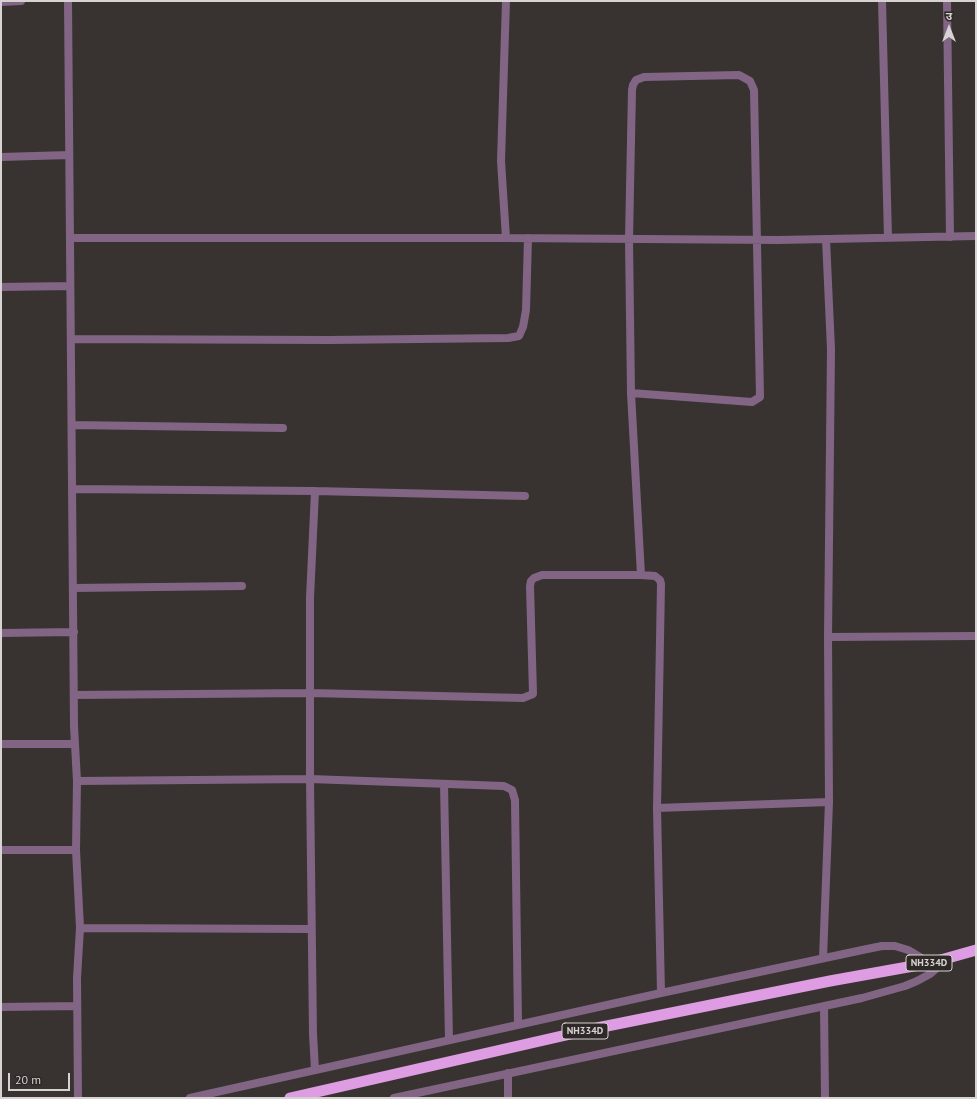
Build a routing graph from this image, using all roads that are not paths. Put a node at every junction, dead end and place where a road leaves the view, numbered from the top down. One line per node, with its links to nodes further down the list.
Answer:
1 (21, 1): 6 (street)
2 (68, 1): 7 (street)
3 (506, 1): 12 (street)
4 (882, 1): 14 (street)
5 (947, 1): 10 (street)
6 (1, 2)
7 (69, 155): 8 (street); 11 (street)
8 (1, 157)
9 (976, 236): 10 (street)
10 (950, 237): 14 (street)
11 (70, 238): 12 (street); 18 (street)
12 (506, 238): 13 (street)
13 (528, 238): 15 (street); 20 (street)
14 (888, 238): 16 (street)
15 (629, 239): 17 (street); 17 (street); 21 (street)
16 (826, 239): 17 (street); 33 (street)
17 (758, 240): 21 (street)
18 (70, 286): 19 (street); 20 (street)
19 (1, 287)
20 (71, 339): 22 (street)
21 (631, 394): 27 (street)
22 (72, 425): 23 (street); 24 (street)
23 (283, 428)
24 (72, 489): 25 (street); 29 (street)
25 (315, 491): 26 (street); 34 (street)
26 (525, 496)
27 (641, 575): 34 (street); 42 (street)
28 (242, 586): 29 (street)
29 (73, 588): 30 (street)
30 (74, 632): 31 (street); 35 (street)
31 (1, 633)
32 (976, 636): 33 (street)
33 (828, 637): 41 (street)
34 (310, 693): 35 (street); 38 (street)
35 (74, 695): 37 (street)
36 (1, 744): 37 (street)
37 (75, 744): 39 (street)
38 (310, 779): 39 (street); 40 (street); 46 (street)
39 (77, 781): 44 (street)
40 (444, 784): 55 (street); 56 (street)
41 (829, 802): 42 (street); 49 (street)
42 (657, 808): 51 (street)
43 (1, 850): 44 (street)
44 (76, 850): 45 (street)
45 (80, 928): 46 (street); 52 (street)
46 (312, 929): 57 (street)
47 (976, 950): 48 (highway, NH334D)
48 (950, 957): 50 (highway, NH334D); 53 (street)
49 (822, 958): 50 (street); 51 (street)
50 (930, 962): 61 (highway, NH334D)
51 (661, 993): 55 (street)
52 (77, 1006): 54 (street); 59 (street)
53 (824, 1006): 58 (street); 64 (street)
54 (1, 1008)
55 (518, 1025): 56 (street)
56 (449, 1040): 57 (street)
57 (315, 1070): 60 (street)
58 (508, 1073): 62 (street); 63 (street)
59 (78, 1098)
60 (190, 1098)
61 (290, 1098)
62 (394, 1098)
63 (508, 1098)
64 (825, 1098)

